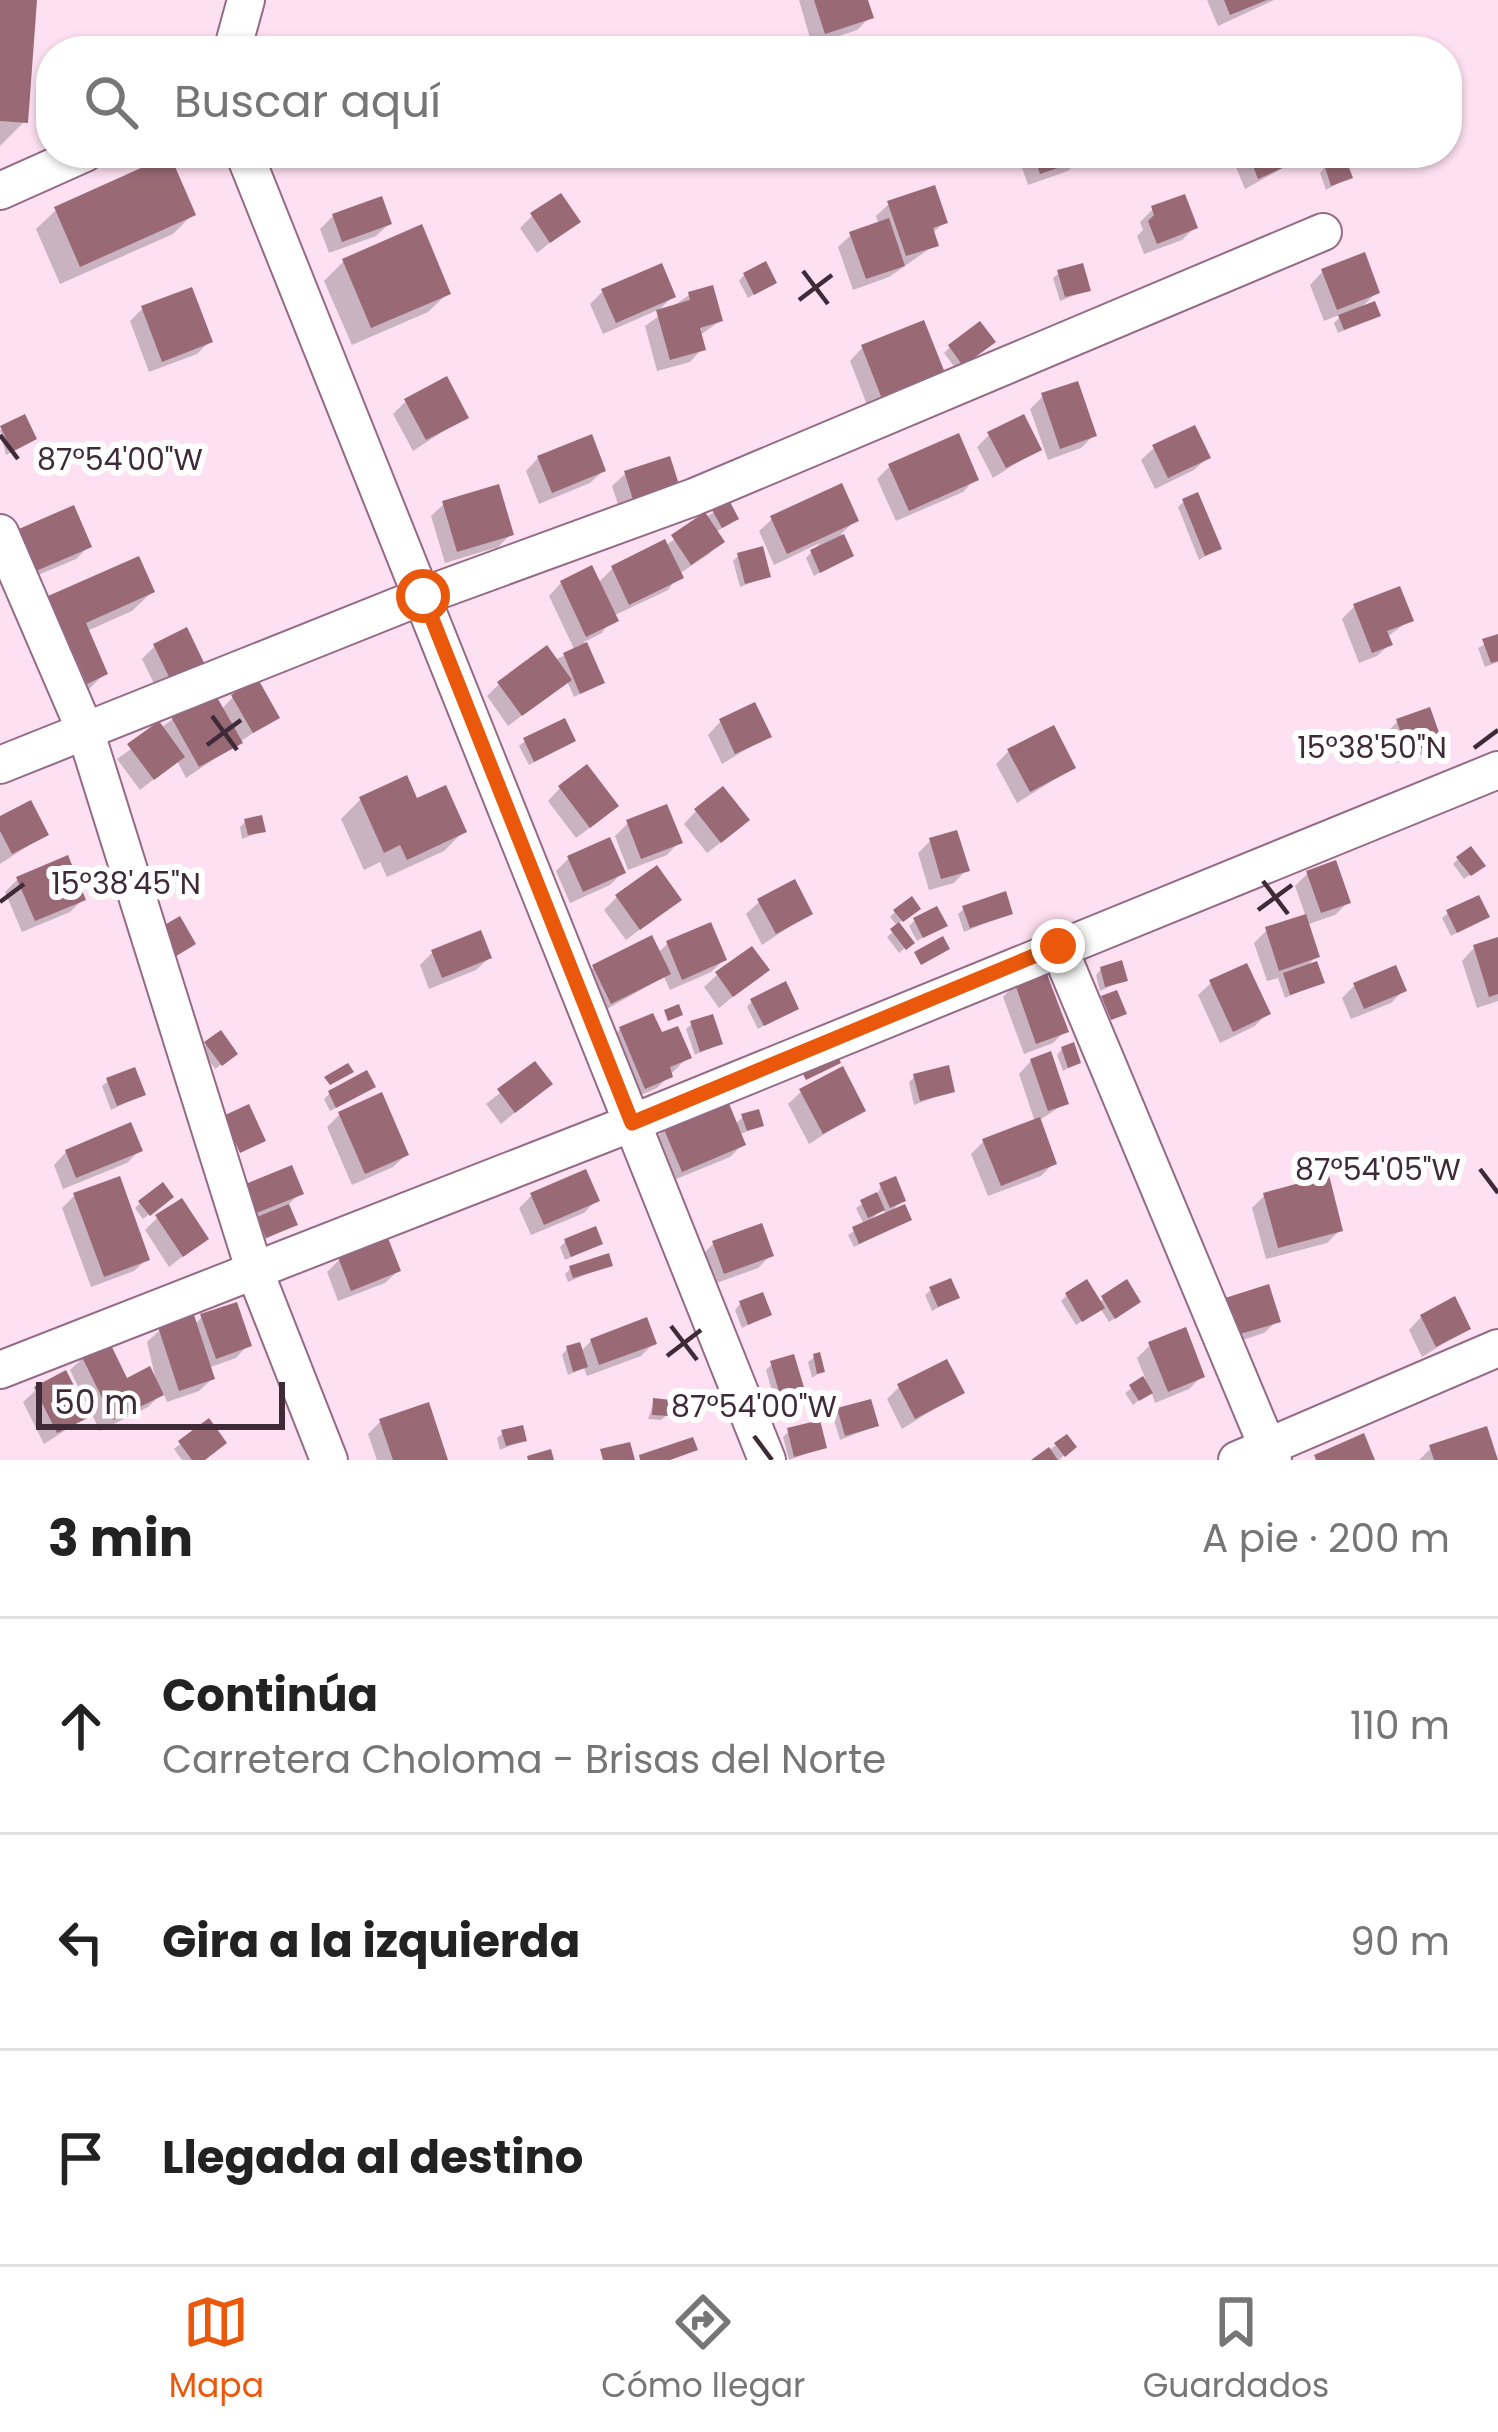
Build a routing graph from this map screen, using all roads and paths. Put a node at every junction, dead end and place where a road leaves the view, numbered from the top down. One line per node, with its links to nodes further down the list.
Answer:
1 (246, 0): 2 (street)
2 (236, 36)
3 (52, 168): 5 (street)
4 (250, 168): 8 (street)
5 (0, 191)
6 (1322, 232): 8 (street)
7 (0, 533): 9 (street)
8 (423, 596): 9 (street); 13 (street)
9 (85, 730): 10 (street); 14 (street)
10 (0, 765)
11 (1498, 770): 12 (street)
12 (1058, 946): 13 (street); 17 (street)
13 (632, 1123): 14 (street); 19 (street)
14 (255, 1272): 16 (street); 18 (street)
15 (1498, 1348): 17 (street)
16 (0, 1370)
17 (1260, 1456)
18 (329, 1460)
19 (766, 1460)

